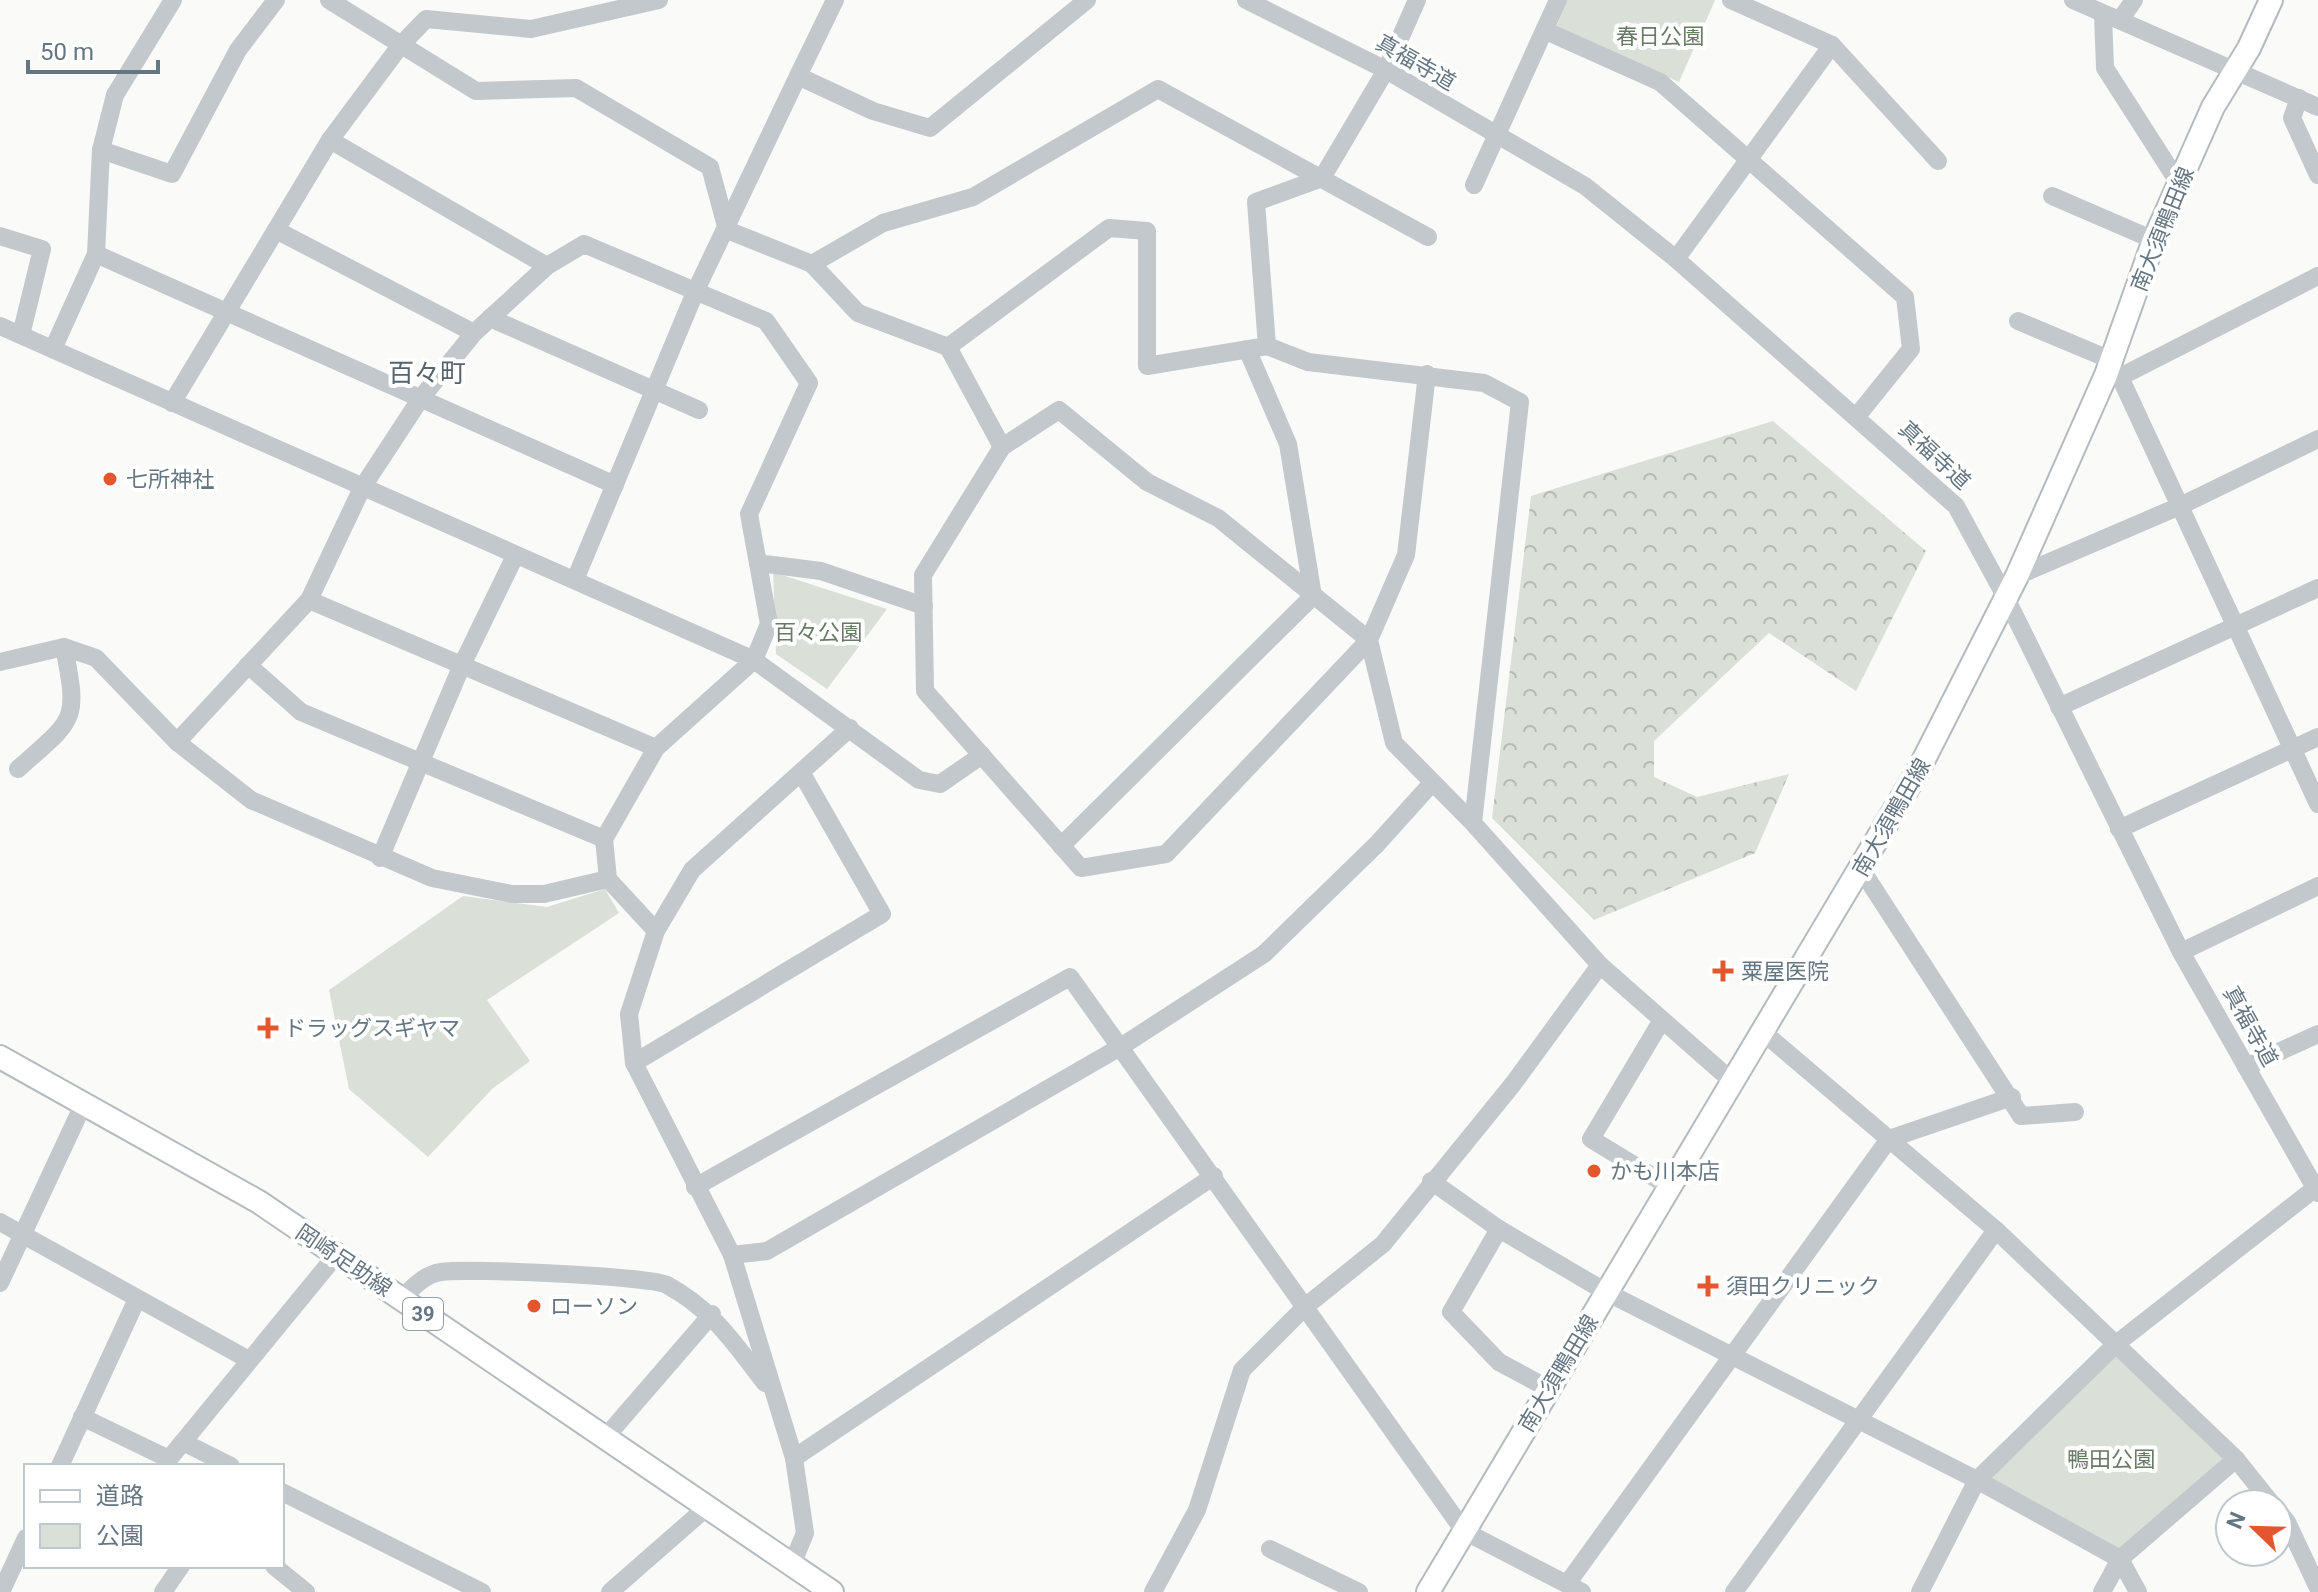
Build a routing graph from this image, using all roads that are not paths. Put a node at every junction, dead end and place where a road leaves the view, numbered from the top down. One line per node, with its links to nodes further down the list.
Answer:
1 (173, 0): 25 (street)
2 (276, 0): 25 (street)
3 (329, 0): 17 (street)
4 (659, 0): 17 (street)
5 (835, 0): 20 (street)
6 (1087, 0): 20 (street)
7 (1417, 0): 18 (street)
8 (1558, 0): 15 (street)
9 (1731, 0): 16 (street)
10 (2073, 0): 14 (street)
11 (2134, 0): 14 (street)
12 (2271, 0): 19 (main road, 南大須鴨田線)
13 (1258, 3): 18 (street, 真福寺道)
14 (2112, 17): 19 (street); 31 (street)
15 (1546, 31): 23 (street); 26 (street)
16 (1832, 45): 26 (street); 27 (street)
17 (400, 46): 24 (street); 34 (street)
18 (1386, 70): 23 (street, 真福寺道); 29 (street)
19 (2231, 72): 21 (street); 31 (main road, 南大須鴨田線)
20 (798, 76): 34 (street)
21 (2299, 98): 22 (street); 28 (street)
22 (2318, 107)
23 (1499, 138): 30 (street); 39 (street, 真福寺道)
24 (330, 140): 33 (street); 41 (street)
25 (101, 150): 38 (street)
26 (1748, 161): 39 (street); 60 (street)
27 (1938, 161)
28 (2318, 175)
29 (1322, 178): 36 (street); 40 (street); 50 (street)
30 (1474, 185)
31 (2180, 185): 37 (main road, 南大須鴨田線)
32 (2052, 196): 37 (street)
33 (276, 230): 44 (street); 48 (street)
34 (727, 230): 40 (street); 43 (street)
35 (0, 236): 49 (street)
36 (1428, 237)
37 (2154, 240): 54 (main road, 南大須鴨田線)
38 (96, 254): 44 (street); 52 (street)
39 (1676, 259): 60 (street, 真福寺道)
40 (812, 264): 51 (street)
41 (547, 266): 43 (street); 45 (street)
42 (2318, 276): 54 (street)
43 (696, 290): 56 (street); 67 (street)
44 (226, 310): 57 (street); 58 (street)
45 (490, 318): 48 (street); 56 (street)
46 (2018, 321): 54 (street)
47 (0, 326): 49 (street)
48 (474, 333): 57 (street)
49 (21, 335): 52 (street)
50 (1267, 346): 53 (street); 55 (street)
51 (948, 347): 53 (street); 62 (street)
52 (53, 349): 58 (street)
53 (1247, 349): 71 (street)
54 (2113, 370): 65 (street); 68 (main road, 南大須鴨田線)
55 (1427, 374): 76 (street); 94 (street)
56 (654, 391): 59 (street); 63 (street)
57 (421, 398): 63 (street); 64 (street)
58 (172, 403): 64 (street)
59 (699, 410)
60 (1857, 416): 72 (street, 真福寺道)
61 (2318, 439): 65 (street)
62 (1002, 447): 71 (street); 74 (street)
63 (615, 485): 69 (street)
64 (362, 488): 66 (street); 73 (street)
65 (2180, 506): 68 (street); 75 (street)
66 (515, 556): 69 (street); 81 (street)
67 (758, 563): 74 (street); 78 (street)
68 (2017, 576): 72 (main road, 南大須鴨田線)
69 (575, 580): 78 (street)
70 (2318, 588): 75 (street)
71 (1313, 596): 76 (street); 97 (street)
72 (2005, 596): 82 (street, 真福寺道); 99 (main road, 南大須鴨田線)
73 (309, 600): 80 (street); 81 (street)
74 (924, 606): 88 (street)
75 (2235, 626): 82 (street); 87 (street)
76 (1369, 640): 92 (street); 97 (street)
77 (64, 647): 79 (street); 85 (street); 90 (street)
78 (754, 660): 83 (street); 86 (street)
79 (0, 662)
80 (248, 665): 85 (street); 89 (street)
81 (462, 665): 86 (street); 89 (street)
82 (2059, 707): 95 (street, 真福寺道)
83 (850, 728): 88 (street); 91 (street)
84 (2318, 737): 87 (street)
85 (177, 742): 98 (street)
86 (656, 748): 96 (street)
87 (2293, 748): 93 (street); 95 (street)
88 (982, 755): 97 (street)
89 (421, 762): 96 (street); 98 (street)
90 (18, 769)
91 (801, 772): 102 (street); 110 (street)
92 (1432, 783): 94 (street); 108 (street)
93 (2318, 804)
94 (1473, 823): 104 (street)
95 (2119, 829): 103 (street, 真福寺道)
96 (604, 839): 100 (street)
97 (1061, 846)
98 (380, 858): 100 (street)
99 (1861, 869): 106 (main road, 南大須鴨田線); 113 (street)
100 (608, 879): 102 (street)
101 (2318, 886): 103 (street)
102 (656, 931): 110 (street)
103 (2181, 952): 111 (street, 真福寺道)
104 (1600, 965): 105 (street); 118 (street)
105 (1662, 1020): 112 (street); 120 (street)
106 (1764, 1033): 112 (main road, 南大須鴨田線); 116 (street)
107 (2318, 1034): 111 (street)
108 (1122, 1046): 117 (street); 119 (street); 127 (street)
109 (0, 1057): 114 (main road, 岡崎足助線 / 39)
110 (634, 1063): 119 (street)
111 (2246, 1067): 121 (street, 真福寺道)
112 (1733, 1082): 120 (main road, 南大須鴨田線)
113 (2012, 1097): 115 (street); 116 (street)
114 (83, 1105): 125 (street); 126 (main road, 岡崎足助線 / 39)
115 (2075, 1112)
116 (1889, 1139): 124 (street); 135 (street)
117 (1214, 1176): 132 (street); 143 (street)
118 (1431, 1181): 123 (street); 132 (street)
119 (695, 1187): 127 (street)
120 (1670, 1187): 129 (main road, 南大須鴨田線)
121 (2317, 1189): 134 (street)
122 (0, 1222): 125 (street)
123 (1499, 1229): 129 (street); 137 (street)
124 (1996, 1230): 134 (street); 140 (street)
125 (22, 1235): 128 (street); 130 (street)
126 (337, 1254): 131 (main road, 岡崎足助線 / 39); 136 (street)
127 (732, 1255): 138 (street)
128 (0, 1283)
129 (1606, 1292): 135 (street); 137 (main road, 南大須鴨田線)
130 (137, 1299): 136 (street); 139 (street)
131 (401, 1299): 133 (street); 141 (main road, 岡崎足助線 / 39)
132 (1306, 1306): 151 (street); 167 (street)
133 (712, 1314): 138 (street); 141 (street)
134 (2116, 1344): 144 (street); 147 (street)
135 (1734, 1357): 140 (street); 159 (street)
136 (249, 1360): 142 (street)
137 (1549, 1389): 151 (main road, 南大須鴨田線)
138 (774, 1395): 143 (street)
139 (82, 1417): 142 (street); 145 (street)
140 (1857, 1420): 147 (street); 170 (street)
141 (604, 1439): 150 (main road, 岡崎足助線 / 39)
142 (183, 1442): 146 (street)
143 (794, 1458): 156 (street)
144 (2236, 1459): 148 (street); 155 (street)
145 (61, 1464)
146 (227, 1464)
147 (1977, 1480): 155 (street); 171 (street)
148 (2259, 1488)
149 (284, 1493): 164 (street)
150 (706, 1508): 156 (main road, 岡崎足助線 / 39); 165 (street)
151 (1464, 1531): 159 (street); 169 (main road, 南大須鴨田線)
152 (2294, 1537): 160 (street)
153 (24, 1542): 162 (street)
154 (1270, 1549): 168 (street)
155 (2120, 1559): 172 (street); 173 (street)
156 (791, 1567): 166 (main road, 岡崎足助線 / 39)
157 (180, 1568): 161 (street)
158 (276, 1568): 163 (street)
159 (1574, 1588)
160 (2318, 1588)
161 (170, 1590)
162 (1, 1592)
163 (306, 1592)
164 (482, 1592)
165 (610, 1592)
166 (832, 1592)
167 (1153, 1592)
168 (1359, 1592)
169 (1428, 1592)
170 (1734, 1592)
171 (1920, 1592)
172 (2102, 1592)
173 (2138, 1592)

